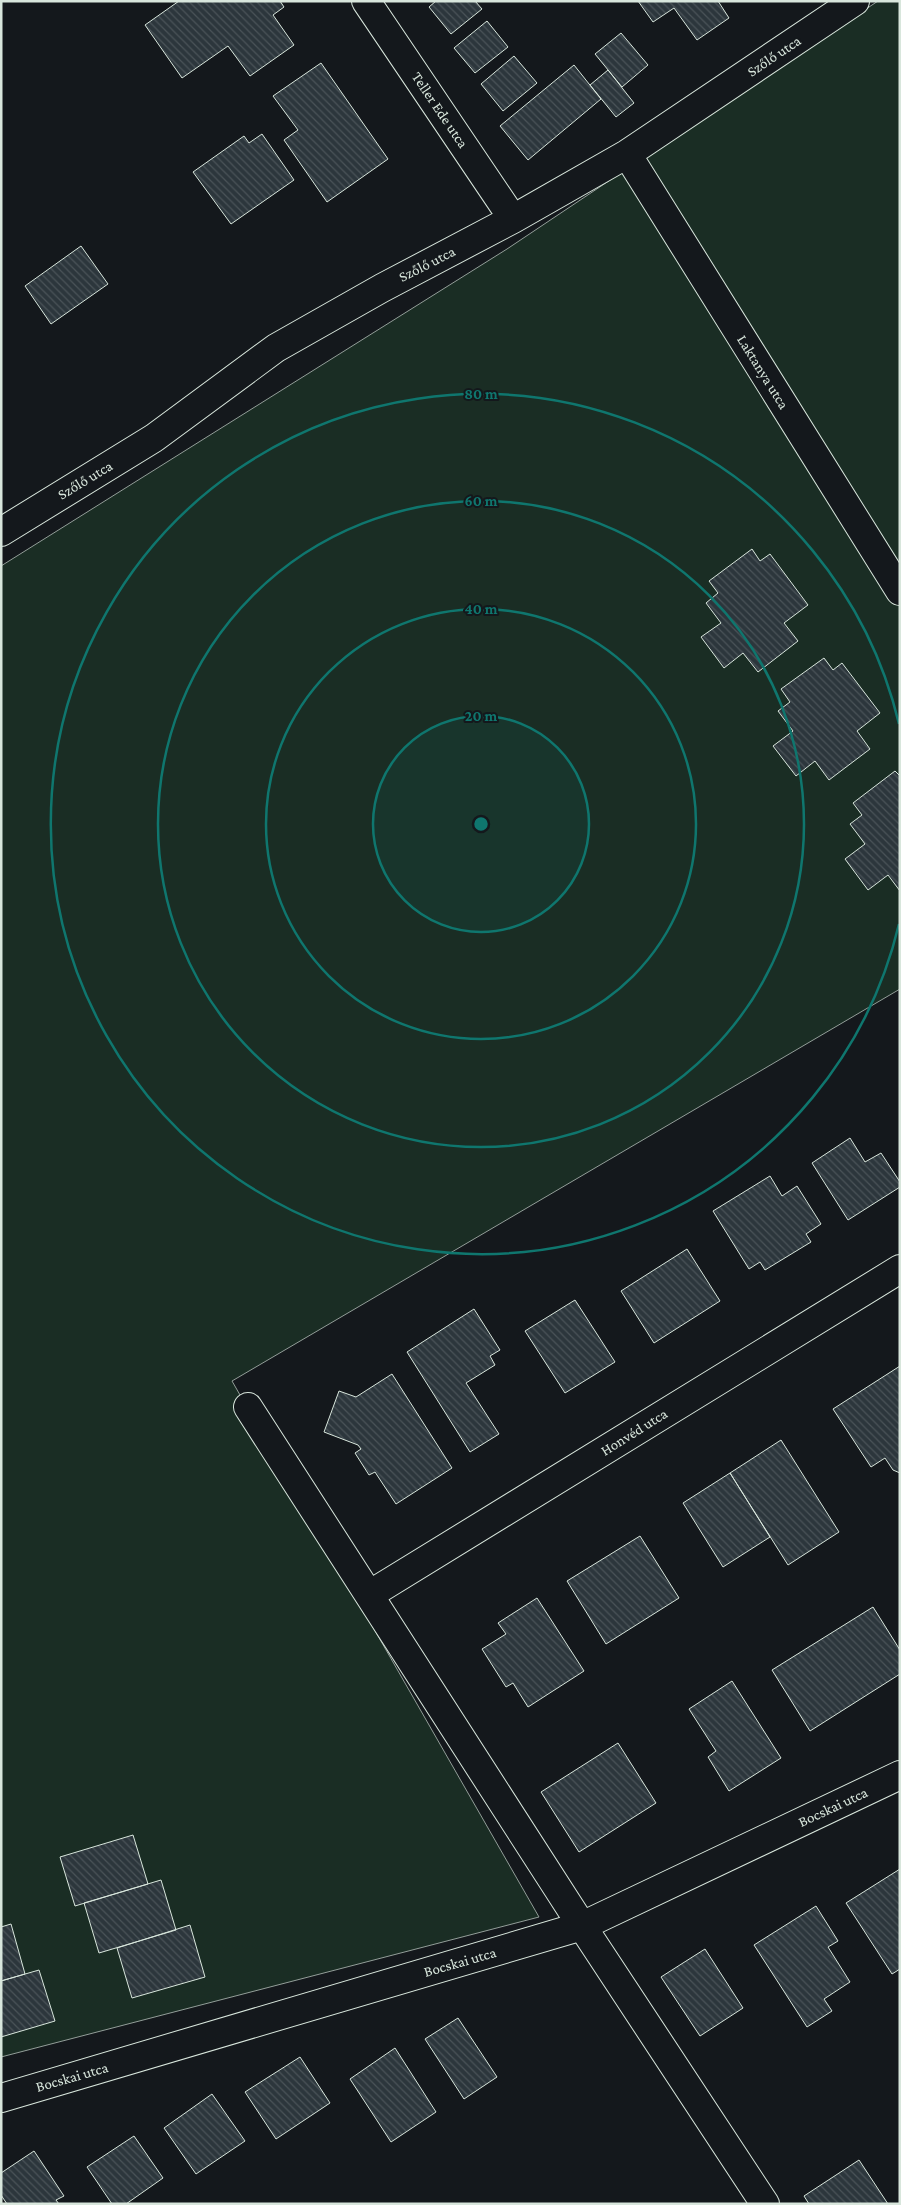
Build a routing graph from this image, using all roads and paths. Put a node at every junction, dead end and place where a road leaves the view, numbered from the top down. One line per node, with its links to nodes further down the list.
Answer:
1 (366, 1): 4 (street, Teller Ede utca)
2 (855, 1): 3 (street, Szőlő utca)
3 (627, 154): 4 (street, Szőlő utca); 6 (street, Laktanya utca)
4 (514, 219): 5 (street, Szőlő utca)
5 (1, 532)
6 (900, 591)
7 (900, 1269): 9 (street, Honvéd utca)
8 (248, 1407): 9 (street)
9 (369, 1595): 11 (street)
10 (900, 1775): 11 (street, Bocskai utca)
11 (582, 1926): 12 (street, Bocskai utca); 13 (street)
12 (1, 2098)
13 (765, 2204)

